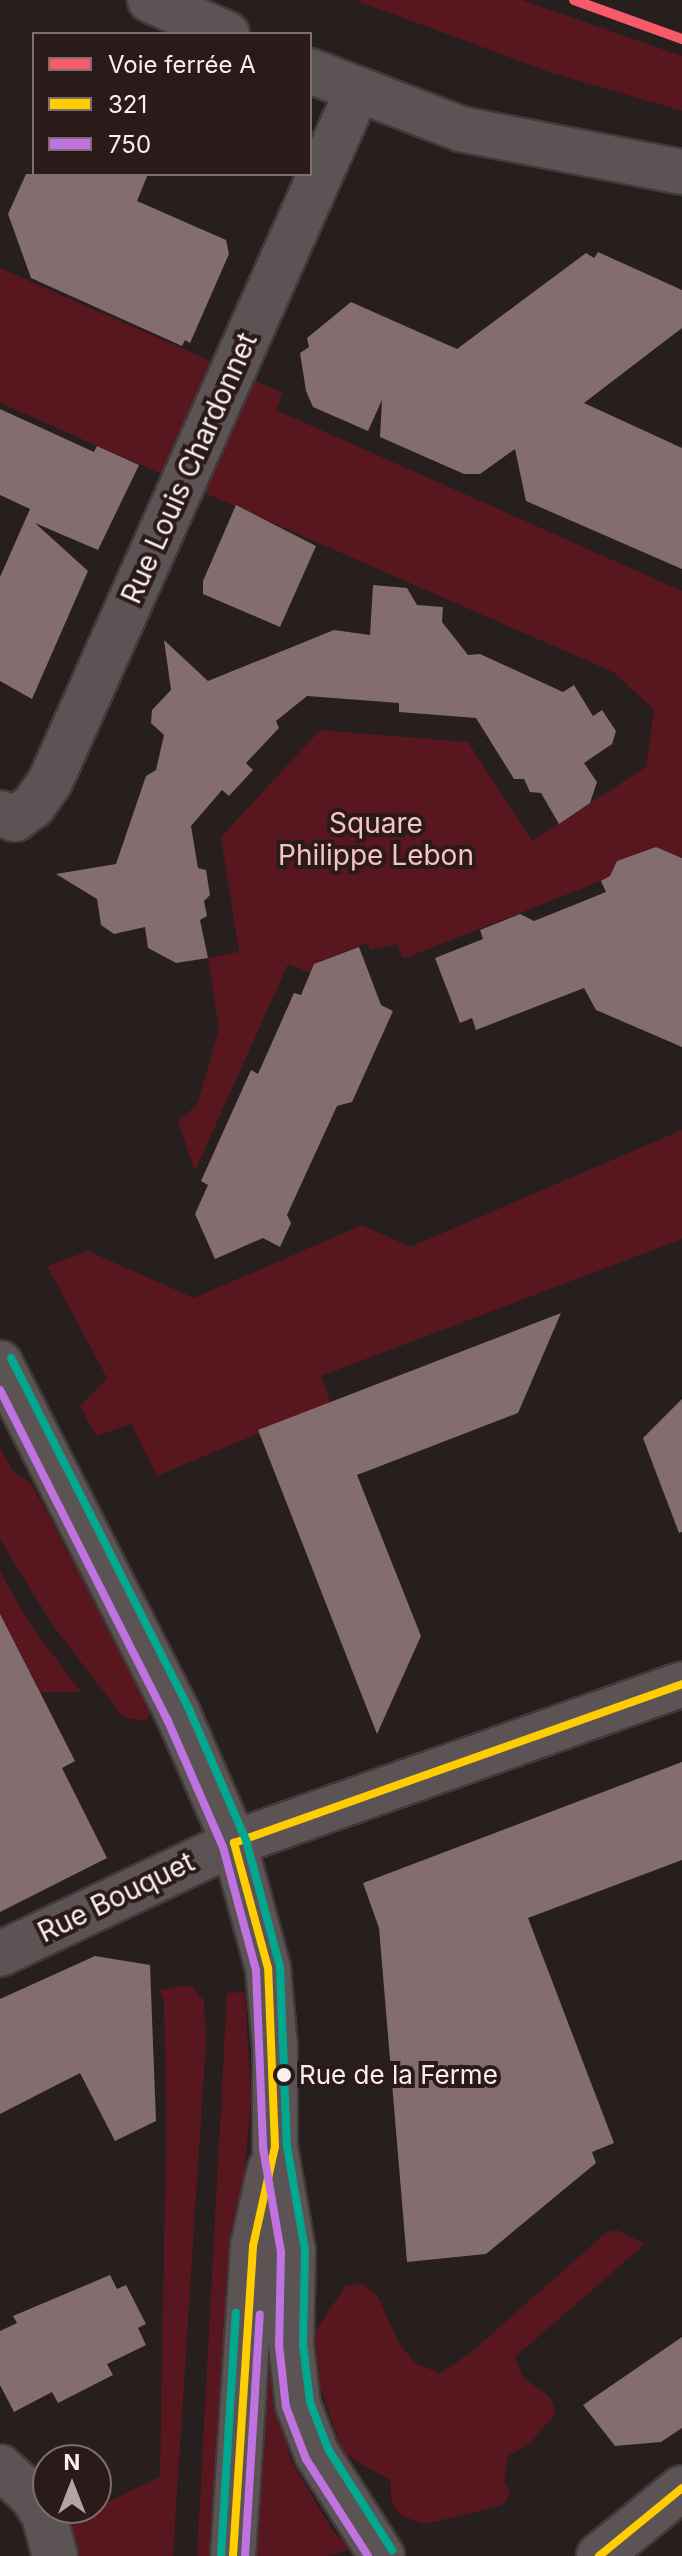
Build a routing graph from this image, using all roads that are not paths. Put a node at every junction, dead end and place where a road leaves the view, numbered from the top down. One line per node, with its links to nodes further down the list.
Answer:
1 (150, 0): 2 (street)
2 (222, 32)
3 (312, 72): 4 (street)
4 (357, 92): 5 (street); 6 (street, Rue Louis Chardonnet)
5 (682, 172)
6 (8, 816)
7 (0, 1362): 9 (street)
8 (682, 1684): 9 (street, Rue Bouquet)
9 (253, 1836): 10 (street, Rue Bouquet); 11 (street)
10 (0, 1954)
11 (275, 2147): 15 (street); 16 (street)
12 (0, 2467): 14 (street)
13 (682, 2488): 17 (street)
14 (55, 2556)
15 (233, 2556)
16 (382, 2556)
17 (599, 2556)

